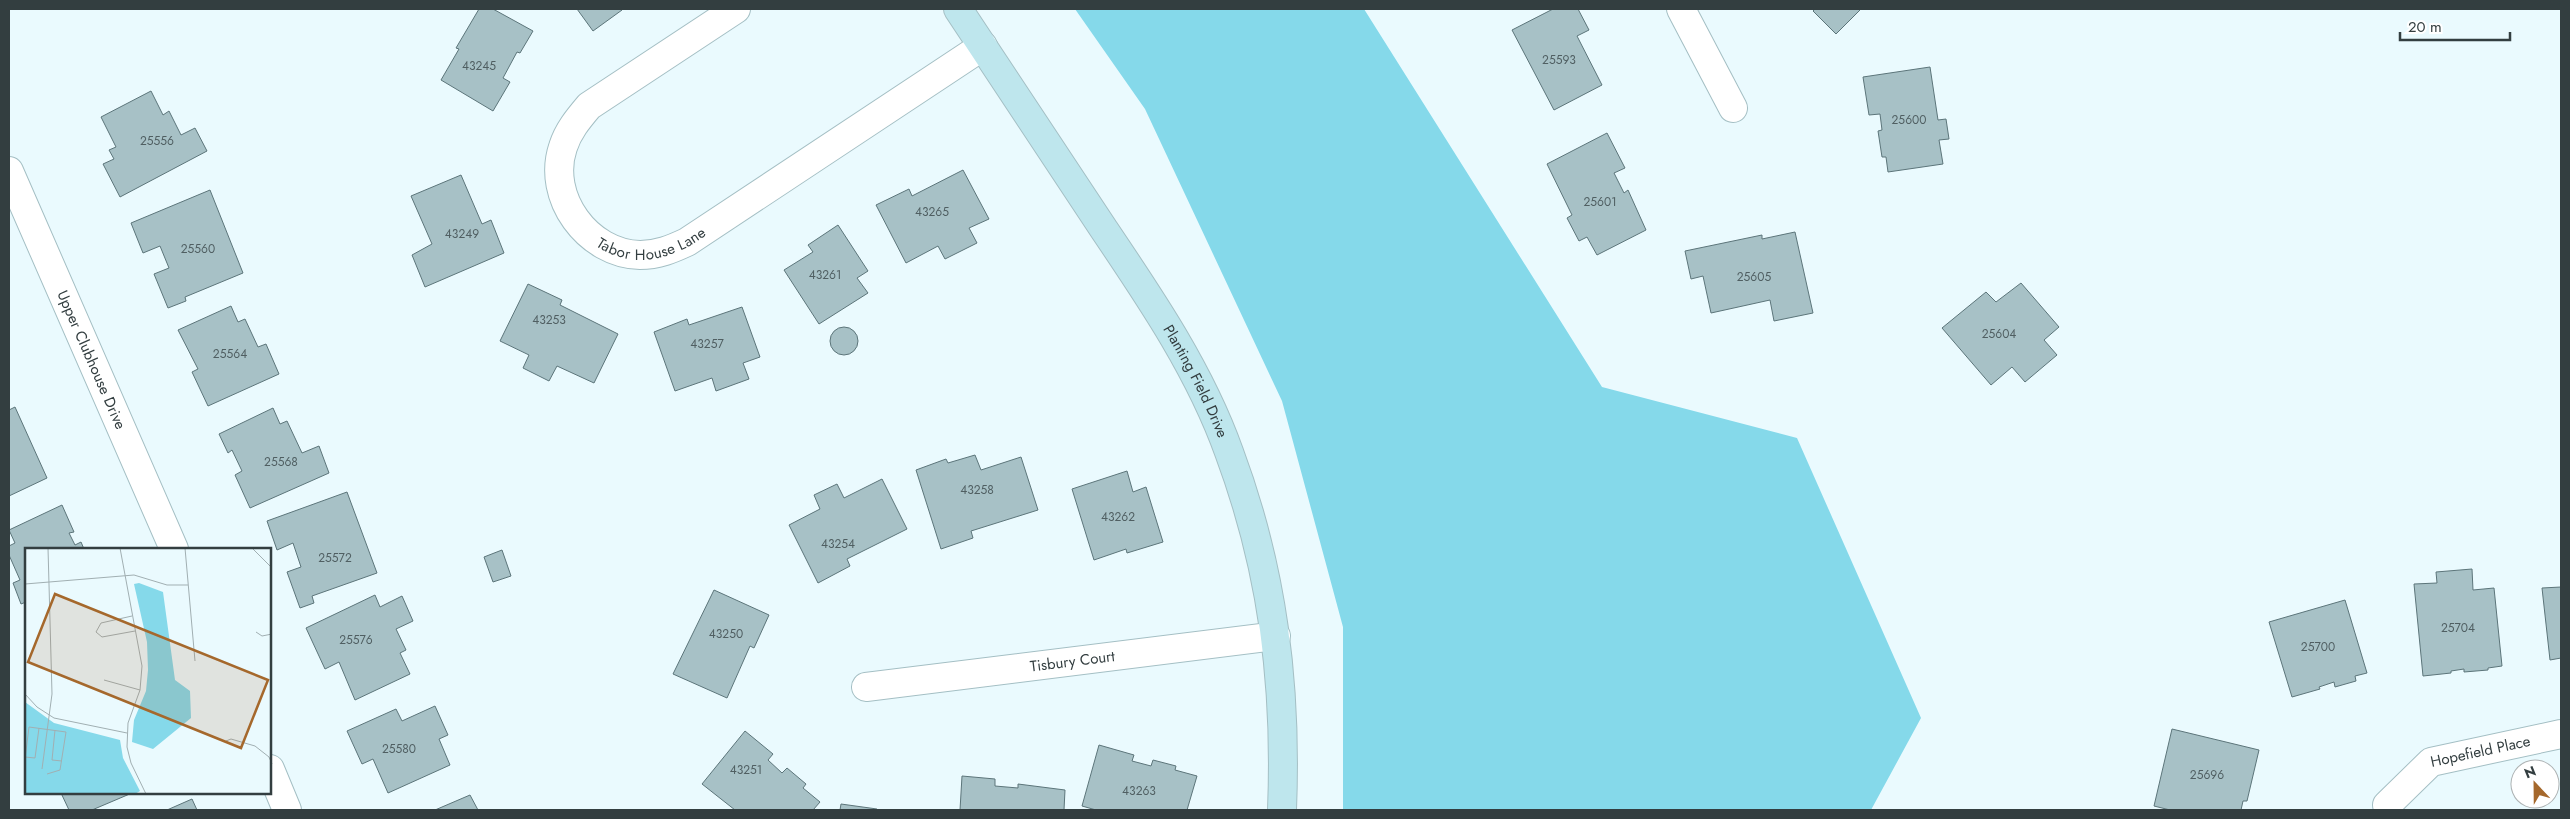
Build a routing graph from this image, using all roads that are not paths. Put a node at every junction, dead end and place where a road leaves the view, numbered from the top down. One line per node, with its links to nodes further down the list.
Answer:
1 (736, 9): 4 (street, Tabor House Lane)
2 (958, 9): 4 (street, Planting Field Drive)
3 (1681, 9): 5 (street)
4 (982, 46): 8 (street, Planting Field Drive)
5 (1733, 108)
6 (9, 172): 7 (street, Upper Clubhouse Drive)
7 (174, 548)
8 (1276, 636): 9 (street, Tisbury Court); 14 (street, Planting Field Drive)
9 (866, 687)
10 (2561, 734): 12 (street, Hopefield Place)
11 (271, 771): 13 (street)
12 (2387, 805)
13 (287, 810)
14 (1282, 810)

